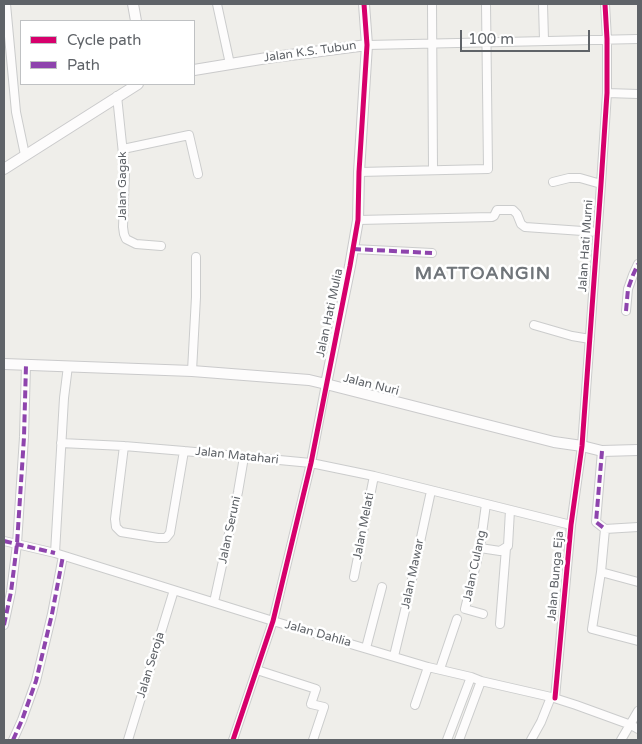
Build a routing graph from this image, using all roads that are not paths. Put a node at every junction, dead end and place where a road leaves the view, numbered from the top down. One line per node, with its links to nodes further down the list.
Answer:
1 (6, 4): 23 (street)
2 (133, 4): 9 (street)
3 (217, 4): 16 (street)
4 (364, 4): 15 (street, Jalan Hati Mulia)
5 (432, 4): 14 (street)
6 (486, 4): 13 (street)
7 (543, 4): 12 (street)
8 (605, 4): 10 (street, Jalan Hati Murni)
9 (136, 20)
10 (607, 39): 11 (street, Jalan K.S. Tubun); 12 (street, Jalan K.S. Tubun); 19 (street, Jalan Hati Murni)
11 (638, 39)
12 (544, 40): 13 (street, Jalan K.S. Tubun)
13 (487, 42): 14 (street, Jalan K.S. Tubun); 25 (street)
14 (433, 43): 15 (street, Jalan K.S. Tubun); 25 (street)
15 (367, 44): 16 (street, Jalan K.S. Tubun); 26 (street, Jalan Hati Mulia)
16 (230, 64): 17 (street, Jalan K.S. Tubun)
17 (195, 70)
18 (136, 85): 21 (street)
19 (607, 93): 20 (street); 29 (street, Jalan Hati Murni)
20 (638, 94)
21 (117, 96): 22 (street, Jalan Gagak); 23 (street)
22 (123, 149): 27 (street); 32 (street, Jalan Gagak)
23 (25, 155): 24 (street)
24 (4, 169)
25 (433, 170): 26 (street)
26 (359, 172): 30 (street, Jalan Hati Mulia)
27 (198, 174)
28 (553, 182): 29 (street)
29 (601, 184): 31 (street, Jalan Hati Murni)
30 (358, 220): 31 (street); 33 (street, Jalan Hati Mulia)
31 (597, 232): 39 (street, Jalan Hati Murni)
32 (161, 246)
33 (353, 249): 34 (street); 44 (street, Jalan Hati Mulia)
34 (432, 253)
35 (196, 256): 43 (street)
36 (638, 264): 37 (street)
37 (626, 311)
38 (534, 325): 39 (street)
39 (590, 339): 49 (street, Jalan Hati Murni)
40 (4, 364): 41 (street, Jalan Nuri)
41 (26, 365): 42 (street, Jalan Nuri); 61 (street)
42 (68, 366): 43 (street, Jalan Nuri); 45 (street)
43 (192, 372): 44 (street, Jalan Nuri)
44 (326, 384): 49 (street, Jalan Nuri); 52 (street, Jalan Hati Mulia)
45 (62, 443): 46 (street, Jalan Matahari); 64 (street)
46 (124, 446): 48 (street, Jalan Matahari); 48 (street)
47 (638, 450): 50 (street, Jalan Nuri)
48 (184, 451): 51 (street, Jalan Matahari)
49 (582, 451): 50 (street, Jalan Nuri); 57 (street, Jalan Bunga Eja)
50 (602, 451): 59 (street)
51 (244, 457): 52 (street, Jalan Matahari); 70 (street, Jalan Seruni)
52 (311, 463): 53 (street, Jalan Matahari); 73 (street, Jalan Hati Mulia)
53 (374, 476): 54 (street, Jalan Matahari); 66 (street, Jalan Melati)
54 (430, 491): 55 (street, Jalan Matahari); 78 (street, Jalan Mawar)
55 (486, 504): 56 (street, Jalan Matahari); 62 (street, Jalan Culang)
56 (510, 510): 57 (street, Jalan Matahari); 63 (street)
57 (571, 526): 84 (street, Jalan Bunga Eja)
58 (638, 527): 59 (street)
59 (605, 529): 65 (street)
60 (4, 541): 61 (street, Jalan Dahlia)
61 (16, 544): 64 (street, Jalan Dahlia); 75 (street)
62 (480, 548): 63 (street); 71 (street, Jalan Culang)
63 (506, 548): 74 (street)
64 (59, 554): 69 (street, Jalan Dahlia); 90 (street)
65 (601, 572): 67 (street); 76 (street)
66 (354, 577)
67 (638, 582)
68 (382, 587): 77 (street)
69 (174, 590): 70 (street, Jalan Dahlia); 91 (street, Jalan Seroja)
70 (214, 602): 73 (street, Jalan Dahlia)
71 (483, 614)
72 (457, 619): 80 (street)
73 (273, 622): 77 (street, Jalan Dahlia); 81 (street, Jalan Hati Mulia)
74 (500, 624)
75 (4, 625)
76 (638, 641)
77 (366, 648): 78 (street, Jalan Dahlia)
78 (394, 656): 79 (street, Jalan Dahlia)
79 (428, 666): 80 (street, Jalan Dahlia); 85 (street)
80 (440, 669): 82 (street, Jalan Dahlia)
81 (257, 670): 92 (street, Jalan Hati Mulia); 93 (street)
82 (471, 677): 83 (street, Jalan Dahlia); 86 (street)
83 (481, 682): 84 (street, Jalan Dahlia); 88 (street)
84 (553, 698): 89 (street, Jalan Dahlia); 96 (street, Jalan Bunga Eja)
85 (415, 705)
86 (459, 709): 88 (street); 94 (street)
87 (638, 711): 89 (street)
88 (469, 713): 95 (street)
89 (634, 727): 97 (street)
90 (13, 740)
91 (128, 740)
92 (233, 740)
93 (313, 740)
94 (448, 740)
95 (458, 740)
96 (531, 740)
97 (622, 740)

